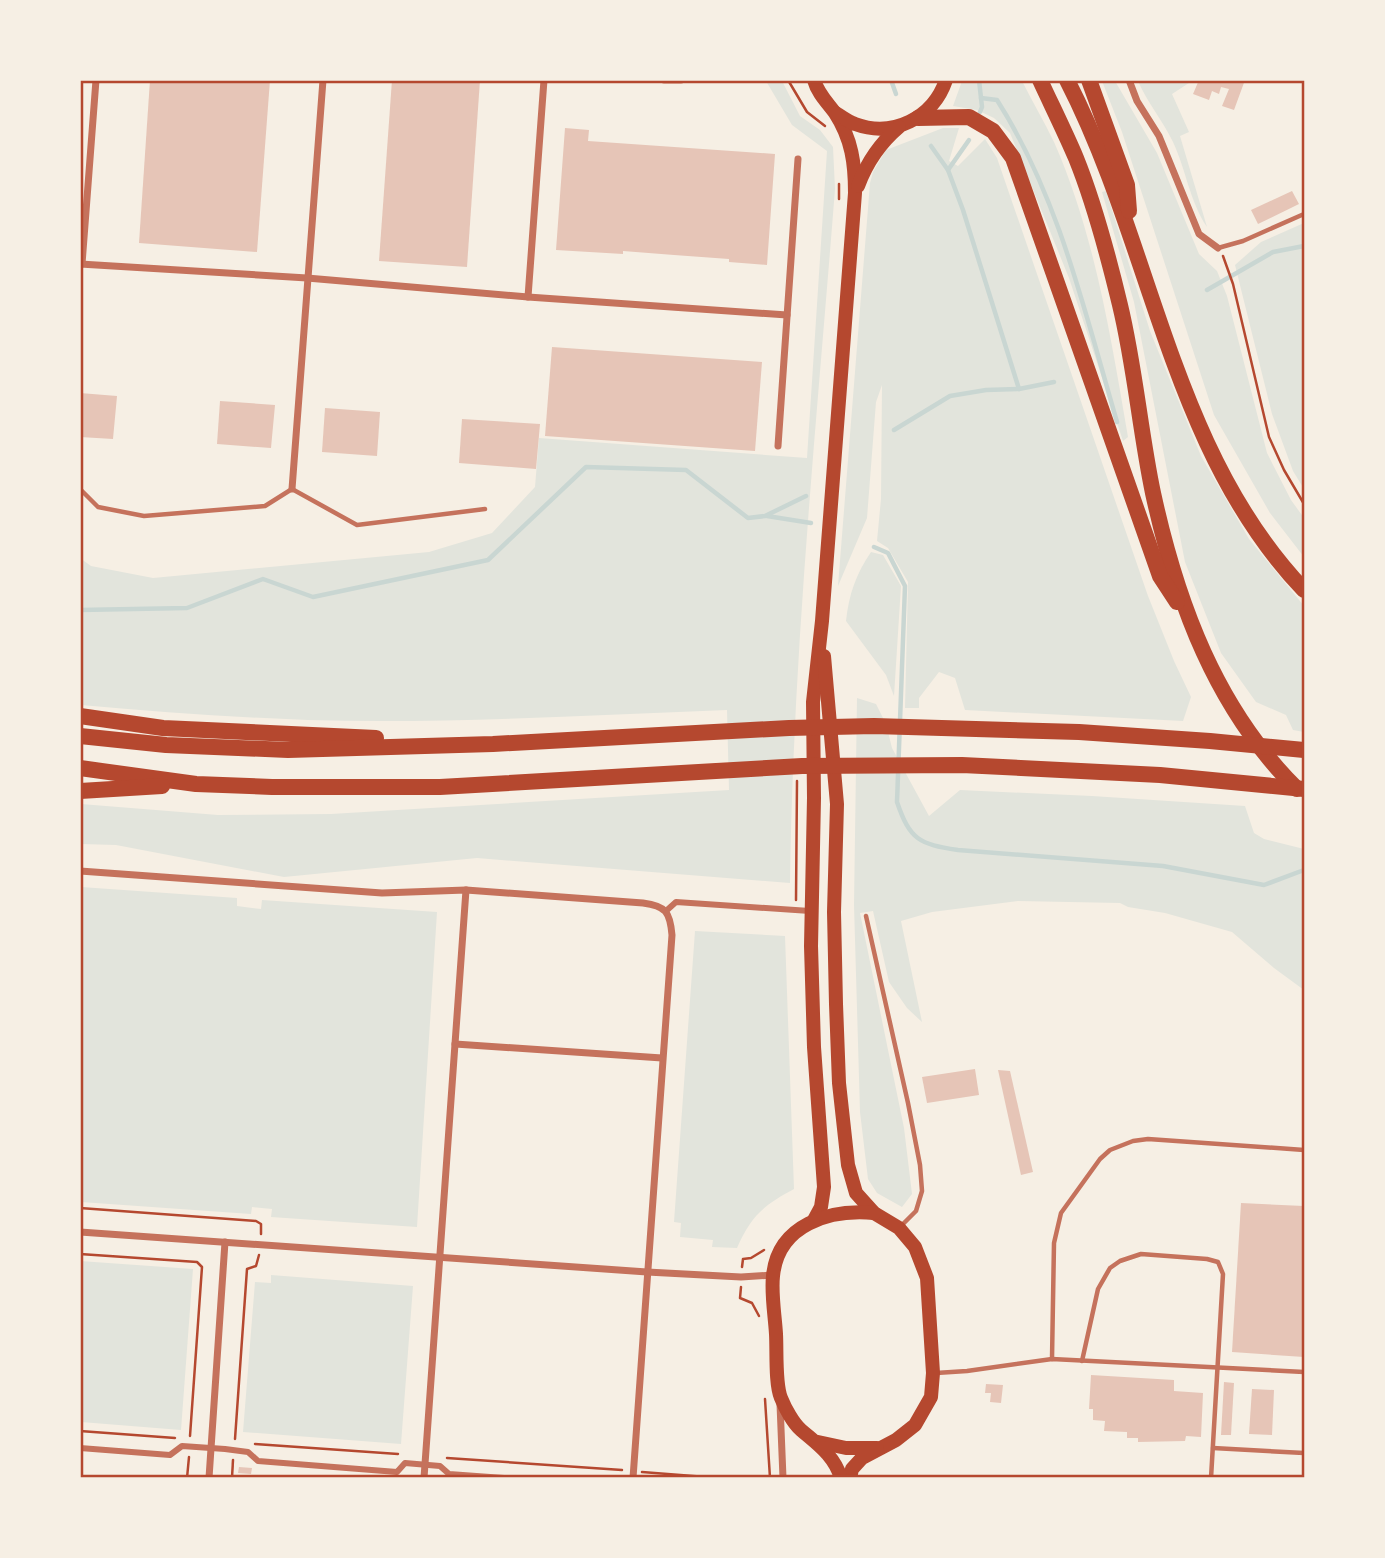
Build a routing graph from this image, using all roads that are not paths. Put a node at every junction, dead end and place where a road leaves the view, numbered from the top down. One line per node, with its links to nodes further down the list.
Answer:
1 (96, 80): 20 (street)
2 (323, 80): 21 (street)
3 (544, 80): 22 (street)
4 (664, 80): 5 (street)
5 (681, 80)
6 (814, 80): 12 (main road)
7 (946, 80): 13 (main road)
8 (1040, 80): 29 (highway)
9 (1067, 80): 18 (highway)
10 (1089, 80): 18 (highway)
11 (1129, 80): 19 (street)
12 (835, 113): 14 (main road); 16 (main road)
13 (918, 118): 14 (main road); 29 (highway)
14 (899, 127): 16 (main road)
15 (798, 159): 23 (street)
16 (855, 193): 30 (main road)
17 (1304, 214): 19 (lane)
18 (1131, 234): 28 (highway)
19 (1218, 248)
20 (81, 264): 21 (street)
21 (307, 278): 22 (street); 26 (street)
22 (528, 297): 23 (street)
23 (787, 315): 24 (street)
24 (778, 446)
25 (80, 489): 26 (lane)
26 (292, 489): 27 (lane)
27 (485, 509)
28 (1304, 590)
29 (1188, 618): 39 (highway)
30 (822, 621): 43 (main road); 48 (main road)
31 (80, 716): 33 (highway)
32 (80, 736): 33 (highway)
33 (493, 744): 34 (highway)
34 (1298, 749)
35 (80, 768): 36 (highway)
36 (196, 783): 37 (highway); 38 (highway)
37 (1304, 789)
38 (80, 791)
39 (1304, 796)
40 (80, 871): 41 (street)
41 (466, 890): 42 (street); 45 (street)
42 (666, 911): 43 (street); 46 (street)
43 (810, 911): 49 (main road)
44 (866, 916): 50 (lane)
45 (455, 1044): 46 (street); 53 (street)
46 (662, 1058): 54 (street)
47 (1304, 1150): 56 (lane)
48 (874, 1213): 49 (main road); 50 (main road)
49 (814, 1220): 55 (main road)
50 (899, 1228): 59 (main road)
51 (80, 1232): 52 (street)
52 (225, 1242): 53 (street); 64 (street)
53 (439, 1257): 54 (street); 68 (street)
54 (647, 1272): 55 (street); 72 (street)
55 (773, 1275): 61 (main road)
56 (1052, 1359): 57 (lane); 59 (lane)
57 (1082, 1361): 58 (lane); 58 (lane)
58 (1217, 1367): 60 (lane); 66 (lane)
59 (933, 1373): 65 (main road)
60 (1304, 1373)
61 (779, 1396): 62 (main road); 73 (street)
62 (817, 1442): 65 (main road); 74 (main road)
63 (80, 1448): 64 (street)
64 (211, 1448): 68 (street); 69 (street)
65 (878, 1448): 75 (main road)
66 (1213, 1448): 67 (lane); 76 (lane)
67 (1304, 1453)
68 (425, 1465): 70 (street); 71 (street)
69 (209, 1478)
70 (424, 1478)
71 (504, 1478)
72 (632, 1478)
73 (783, 1478)
74 (841, 1478)
75 (850, 1478)
76 (1211, 1478)

